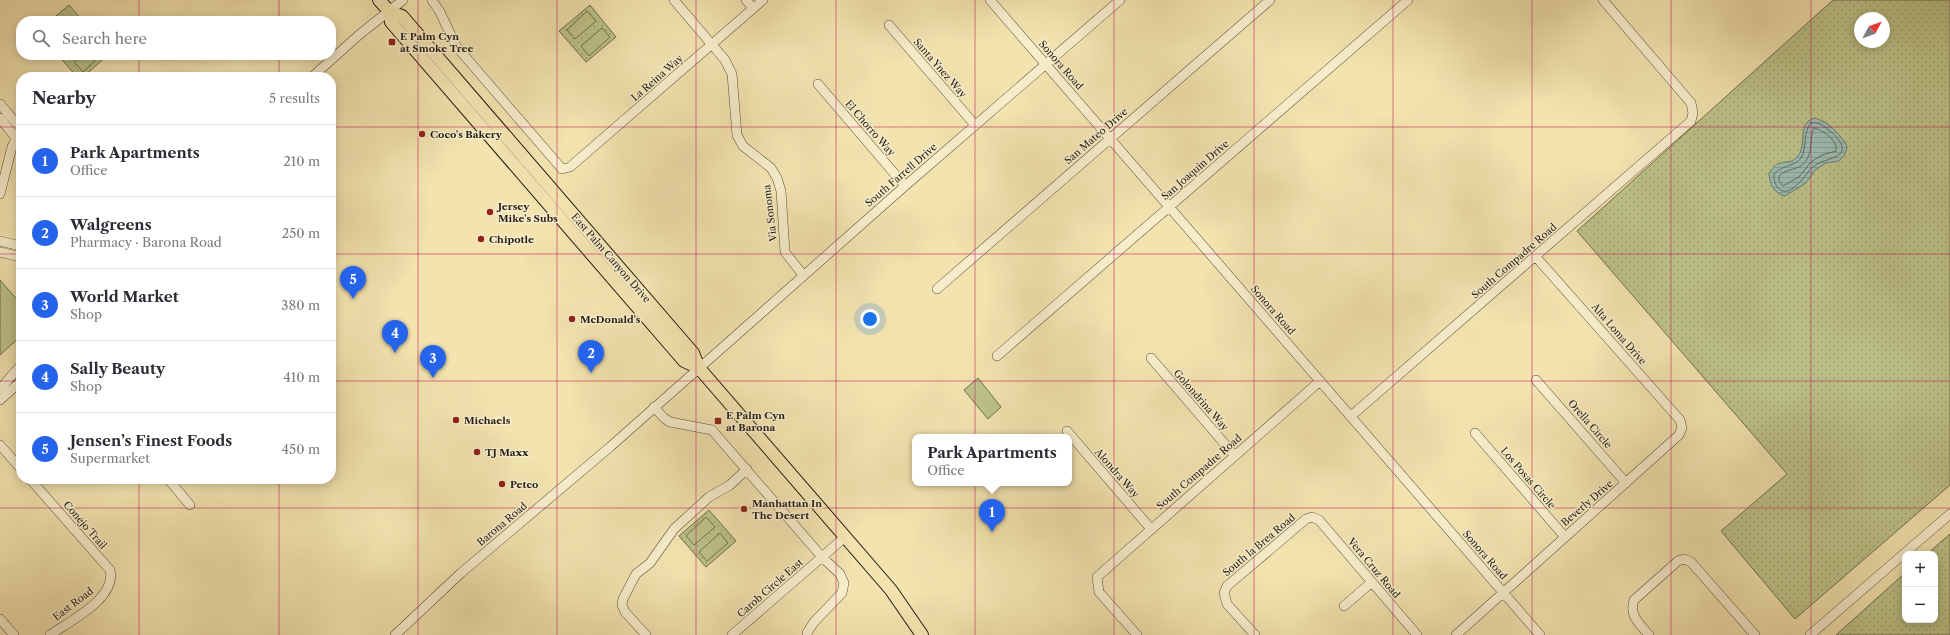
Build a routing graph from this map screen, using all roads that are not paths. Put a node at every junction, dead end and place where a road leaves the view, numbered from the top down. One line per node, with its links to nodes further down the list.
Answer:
1 (379, 0): 13 (main road, East Palm Canyon Drive)
2 (403, 0): 13 (street)
3 (432, 0): 15 (street, La Reina Way)
4 (674, 0): 15 (street, Via Sonoma)
5 (746, 0): 12 (street)
6 (763, 0): 12 (street, La Reina Way)
7 (990, 0): 18 (street, Sonora Road)
8 (1120, 0): 18 (street, South Farrell Drive)
9 (1270, 0): 26 (street, San Mateo Drive)
10 (1408, 0): 30 (street, San Joaquin Drive)
11 (1603, 0): 35 (street, South Compadre Road)
12 (753, 8): 15 (street, La Reina Way)
13 (389, 11): 16 (street); 40 (main road, East Palm Canyon Drive)
14 (889, 25): 24 (street, Santa Ynez Way)
15 (712, 45): 36 (street, Via Sonoma)
16 (336, 56)
17 (331, 60): 19 (street)
18 (1045, 65): 24 (street, South Farrell Drive); 26 (street, Sonora Road)
19 (318, 72)
20 (818, 84): 28 (street, El Chorro Way)
21 (0, 104): 23 (street)
22 (0, 118): 25 (street)
23 (16, 123)
24 (975, 124): 28 (street, South Farrell Drive)
25 (16, 138)
26 (1110, 138): 30 (street, Sonora Road); 37 (street, San Mateo Drive)
27 (16, 144): 29 (street)
28 (905, 186): 36 (street, South Farrell Drive)
29 (0, 194)
30 (1170, 206): 38 (street, San Joaquin Drive); 43 (street, Sonora Road)
31 (0, 241): 32 (street)
32 (16, 245)
33 (0, 252): 34 (street)
34 (16, 256)
35 (1536, 257): 48 (street, South Compadre Road); 49 (street, Alta Loma Drive)
36 (803, 275): 40 (street, South Farrell Drive)
37 (937, 289)
38 (997, 356)
39 (1151, 358): 55 (street, Golondrina Way)
40 (698, 368): 47 (street, Barona Road); 65 (main road, East Palm Canyon Drive)
41 (16, 371): 45 (street)
42 (1536, 380): 58 (street, Orella Circle)
43 (1320, 381): 48 (street, Sonora Road); 55 (street, South Compadre Road)
44 (16, 386): 46 (street)
45 (0, 389)
46 (0, 400)
47 (654, 407): 57 (street); 76 (street, Barona Road)
48 (1351, 416): 70 (street, Sonora Road)
49 (1682, 428): 58 (street, Beverly Drive)
50 (1067, 431): 52 (street, Alondra Way)
51 (1474, 433): 66 (street, Los Posas Circle)
52 (1070, 434)
53 (1072, 437): 64 (street, Alondra Way)
54 (0, 445): 56 (street)
55 (1235, 456): 64 (street, South Compadre Road)
56 (16, 463)
57 (747, 469): 67 (street); 77 (street)
58 (1626, 483): 66 (street, Beverly Drive)
59 (34, 484): 69 (street, Conejo Trail)
60 (172, 484): 61 (street)
61 (190, 505)
62 (1950, 514): 87 (street)
63 (1312, 517): 68 (street, Vera Cruz Road); 81 (street, South la Brea Road)
64 (1151, 529): 80 (street, South Compadre Road)
65 (846, 537): 67 (street, Carob Circle East); 79 (main road, East Palm Canyon Drive)
66 (1565, 537): 70 (street, Beverly Drive)
67 (822, 557): 73 (street); 78 (street, Carob Circle East)
68 (1372, 582): 71 (street); 82 (street, Vera Cruz Road)
69 (108, 590): 75 (street, East Road)
70 (1503, 593): 83 (street, Beverly Drive); 84 (street, Sonora Road)
71 (1344, 606)
72 (0, 619): 74 (street)
73 (806, 634)
74 (14, 635)
75 (50, 635)
76 (395, 635)
77 (646, 635)
78 (732, 635)
79 (922, 635)
80 (1137, 635)
81 (1255, 635)
82 (1417, 635)
83 (1456, 635)
84 (1540, 635)
85 (1649, 635): 86 (street)
86 (1755, 635)
87 (1810, 635)

